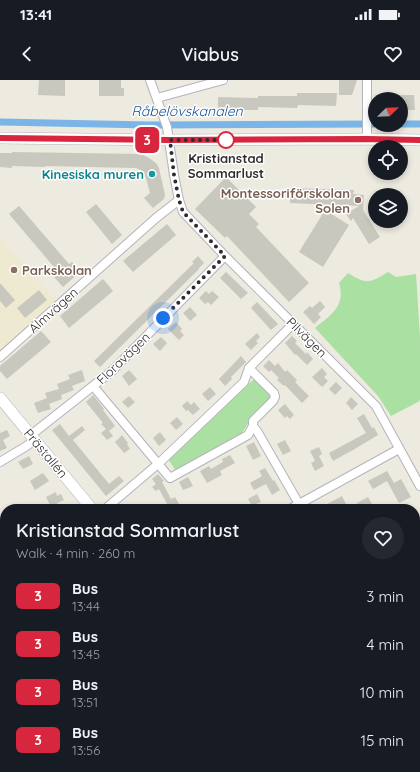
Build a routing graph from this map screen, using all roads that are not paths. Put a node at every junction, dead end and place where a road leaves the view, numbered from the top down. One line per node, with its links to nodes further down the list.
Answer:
1 (150, 80): 4 (street, Pilvägen)
2 (223, 80): 4 (street)
3 (367, 80): 5 (street)
4 (157, 98): 7 (street, Pilvägen)
5 (367, 133): 7 (street); 8 (street)
6 (0, 138): 7 (street)
7 (170, 140): 9 (street, Pilvägen)
8 (420, 140)
9 (179, 200): 10 (street, Pilvägen); 12 (street, Almvägen)
10 (225, 256): 11 (street, Pilvägen); 14 (street, Floravägen)
11 (293, 324): 13 (street); 18 (street, Pilvägen)
12 (0, 357)
13 (249, 368): 16 (street); 20 (street)
14 (93, 386): 17 (street, Floravägen); 20 (street)
15 (0, 398): 17 (street, Prästallén)
16 (253, 426): 20 (street); 24 (street)
17 (33, 438): 19 (street, Floravägen); 22 (street, Prästallén)
18 (400, 449): 21 (street, Pilvägen); 24 (street)
19 (0, 462)
20 (158, 464): 23 (street)
21 (420, 486)
22 (88, 504)
23 (111, 504)
24 (299, 504)

